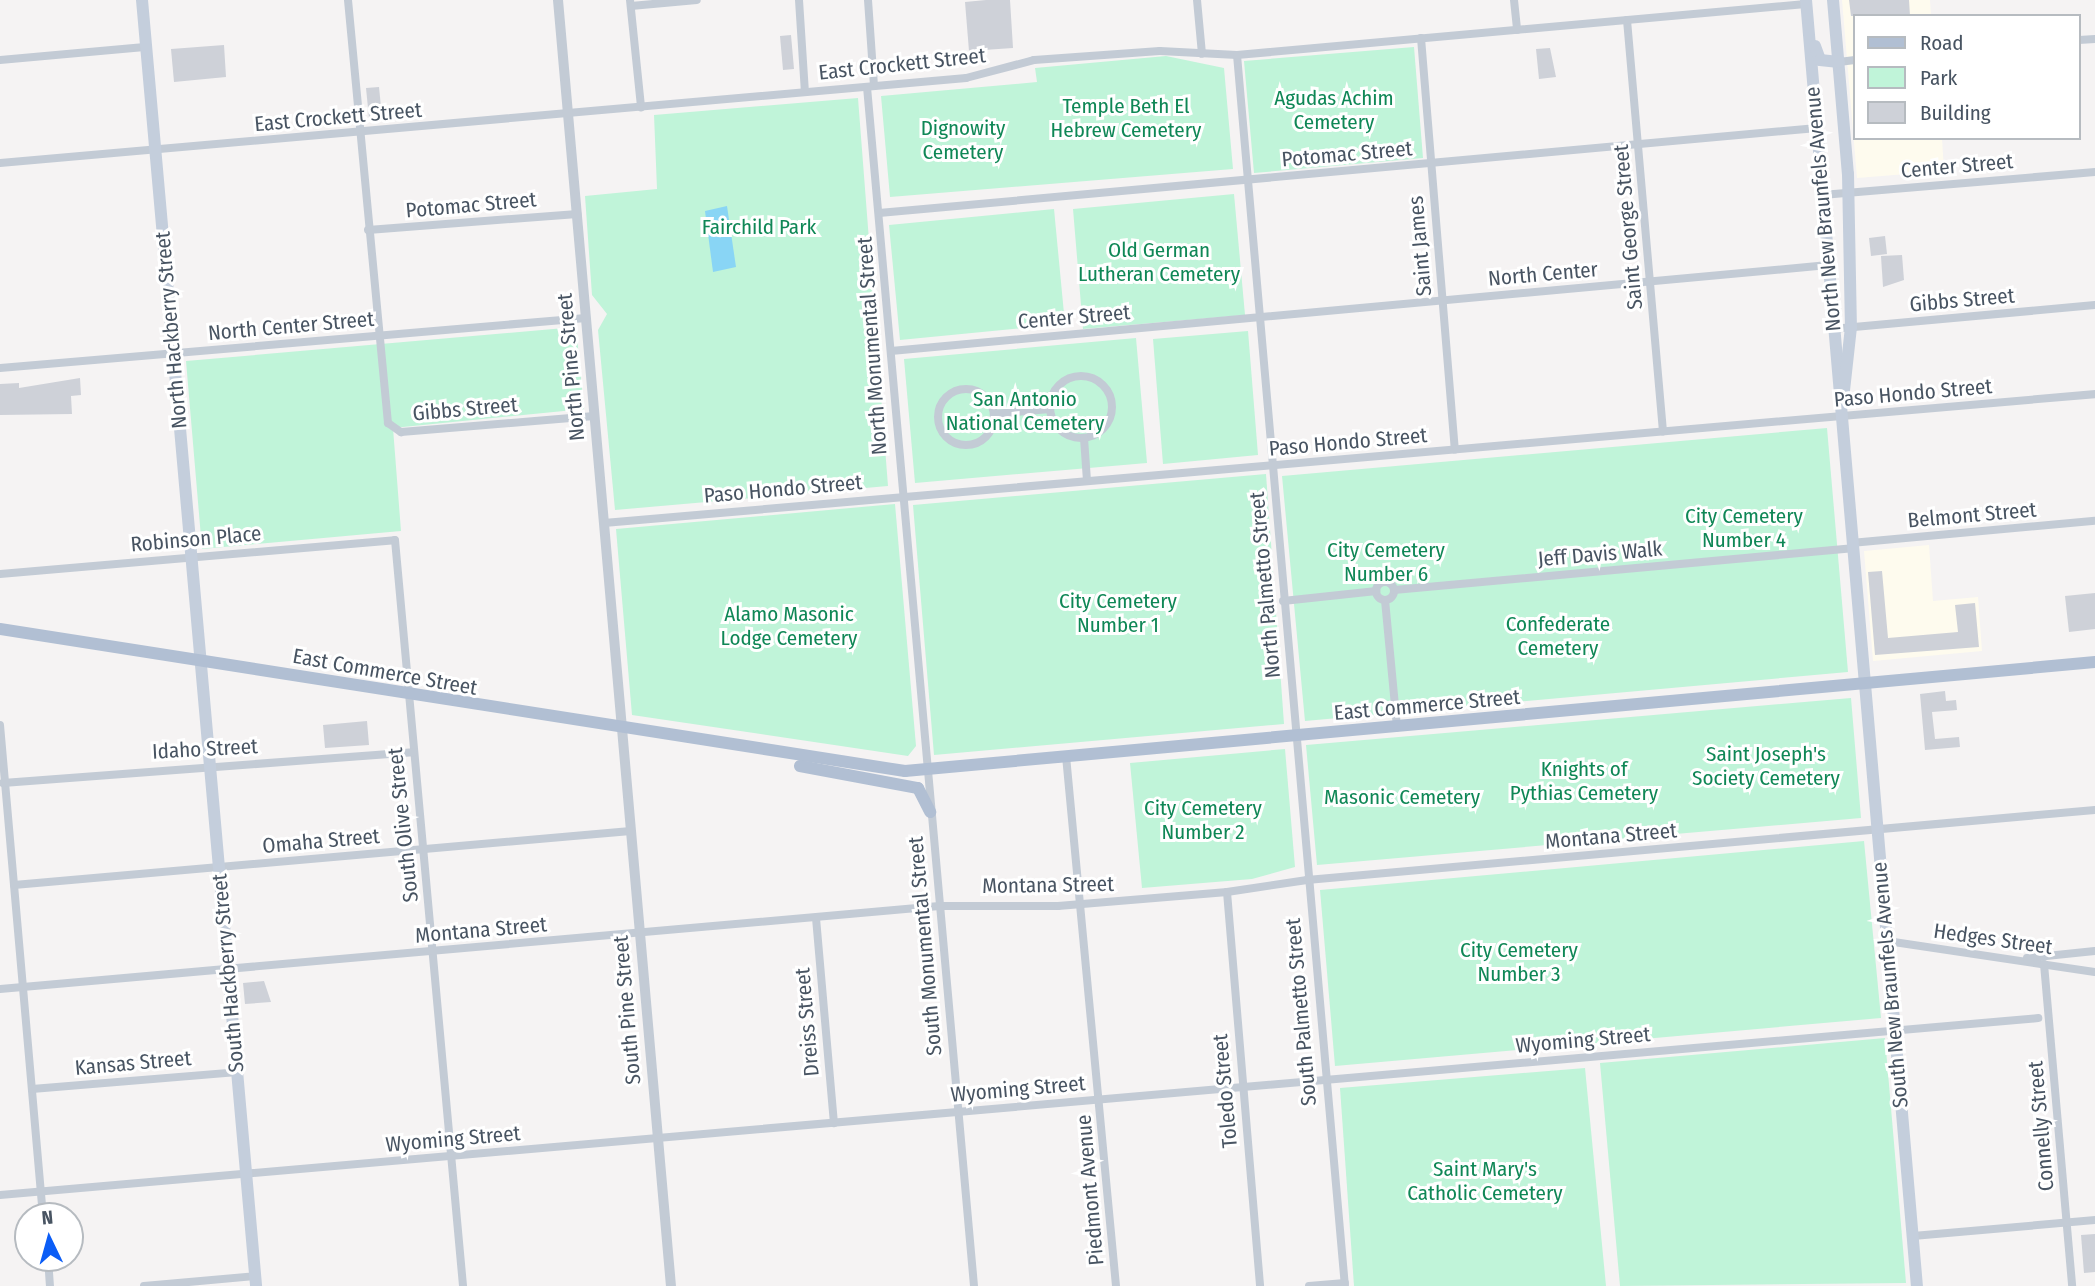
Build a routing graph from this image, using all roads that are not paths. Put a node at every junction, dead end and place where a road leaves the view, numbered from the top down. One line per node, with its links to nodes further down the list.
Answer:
1 (142, 0): 16 (main road, North Hackberry Street)
2 (348, 0): 27 (street, Gibbs Street)
3 (558, 0): 25 (street, North Pine Street)
4 (697, 0): 11 (street)
5 (799, 0): 23 (street)
6 (868, 0): 22 (street, North Monumental Street)
7 (1198, 0): 17 (street)
8 (1514, 0): 14 (street)
9 (1826, 0): 19 (main road)
10 (1833, 0): 19 (main road, North New Braunfels Avenue)
11 (631, 3): 24 (street)
12 (1807, 4): 13 (street, East Crockett Street); 19 (main road); 26 (main road, North New Braunfels Avenue)
13 (1628, 20): 14 (street, East Crockett Street); 28 (street, Saint George Street)
14 (1517, 30): 15 (street, East Crockett Street)
15 (1421, 38): 18 (street, East Crockett Street); 31 (street, Saint James)
16 (146, 47): 20 (street); 29 (main road, North Hackberry Street)
17 (1202, 54): 18 (street, East Crockett Street); 22 (street, East Crockett Street)
18 (1237, 55): 33 (street, North Palmetto Street)
19 (1838, 56): 21 (street); 34 (main road, North New Braunfels Avenue)
20 (0, 60)
21 (1854, 60)
22 (871, 86): 23 (street, East Crockett Street); 36 (street, North Monumental Street)
23 (805, 92): 24 (street, East Crockett Street)
24 (641, 107): 25 (street, East Crockett Street)
25 (568, 113): 27 (street, East Crockett Street); 37 (street, North Pine Street)
26 (1817, 128): 28 (street, Potomac Street); 35 (main road, North New Braunfels Avenue)
27 (359, 132): 29 (street, East Crockett Street); 38 (street, Gibbs Street)
28 (1638, 145): 31 (street, Potomac Street); 40 (street, Saint George Street)
29 (156, 150): 30 (street, East Crockett Street); 49 (main road, North Hackberry Street)
30 (0, 163)
31 (1431, 164): 33 (street, Potomac Street); 41 (street, Saint James)
32 (2095, 172): 34 (street, Center Street)
33 (1248, 180): 36 (street, Potomac Street); 44 (street, North Palmetto Street)
34 (1849, 193): 35 (street, Center Street); 45 (main road, North New Braunfels Avenue)
35 (1822, 195): 39 (main road, North New Braunfels Avenue)
36 (879, 213): 48 (street, North Monumental Street)
37 (577, 214): 38 (street, Potomac Street); 43 (street, North Pine Street)
38 (368, 230): 47 (street, Gibbs Street)
39 (1828, 265): 40 (street, North Center); 46 (main road, North New Braunfels Avenue)
40 (1650, 281): 41 (street, North Center); 56 (street, Saint George Street)
41 (1442, 301): 44 (street, North Center); 58 (street, Saint James)
42 (2095, 305): 45 (street, Gibbs Street)
43 (586, 318): 47 (street, North Center Street); 54 (street, North Pine Street)
44 (1261, 318): 48 (street, Center Street); 59 (street, North Palmetto Street)
45 (1851, 327): 46 (street, Gibbs Street); 55 (main road, North New Braunfels Avenue)
46 (1832, 329): 55 (main road, North New Braunfels Avenue)
47 (377, 336): 49 (street, North Center Street); 54 (street, Gibbs Street)
48 (891, 351): 61 (street, North Monumental Street)
49 (173, 354): 50 (street, North Center Street); 66 (main road, North Hackberry Street)
50 (0, 368)
51 (2095, 394): 55 (street, Paso Hondo Street)
52 (1050, 410): 53 (street); 57 (street); 57 (street)
53 (994, 414): 53 (street)
54 (594, 416): 63 (street, North Pine Street)
55 (1840, 417): 56 (street, Paso Hondo Street); 65 (main road, North New Braunfels Avenue)
56 (1663, 432): 58 (street, Paso Hondo Street)
57 (1084, 438): 60 (street)
58 (1455, 450): 59 (street, Paso Hondo Street)
59 (1273, 466): 60 (street, Paso Hondo Street); 71 (street, North Palmetto Street)
60 (1087, 481): 61 (street, Paso Hondo Street)
61 (900, 496): 63 (street, Paso Hondo Street); 85 (street, North Monumental Street)
62 (2095, 521): 65 (street, Belmont Street)
63 (604, 523): 79 (street, North Pine Street)
64 (395, 540): 66 (street, Robinson Place); 76 (street, South Olive Street)
65 (1851, 546): 68 (street, Jeff Davis Walk); 75 (main road, North New Braunfels Avenue)
66 (191, 557): 67 (street, Robinson Place); 73 (main road, North Hackberry Street)
67 (0, 574)
68 (1394, 590): 69 (street, Jeff Davis Walk); 70 (street)
69 (1376, 592): 70 (street); 71 (street)
70 (1385, 600): 78 (street)
71 (1283, 601): 80 (street, North Palmetto Street)
72 (0, 629): 73 (main road, East Commerce Street)
73 (201, 660): 76 (main road, East Commerce Street); 84 (main road, South Hackberry Street)
74 (2095, 662): 75 (main road, East Commerce Street)
75 (1862, 683): 78 (main road, East Commerce Street); 89 (main road, South New Braunfels Avenue)
76 (408, 695): 79 (main road, East Commerce Street); 81 (street, South Olive Street)
77 (0, 725): 86 (street)
78 (1397, 727): 80 (main road, East Commerce Street)
79 (621, 730): 82 (main road, East Commerce Street); 90 (street, South Pine Street)
80 (1294, 736): 83 (main road, East Commerce Street); 93 (street, South Palmetto Street)
81 (413, 752): 84 (street, Idaho Street); 91 (street, South Olive Street)
82 (763, 752): 85 (main road, East Commerce Street); 88 (main road, East Commerce Street)
83 (1066, 756): 85 (main road, East Commerce Street); 96 (street, Piedmont Avenue)
84 (210, 766): 86 (street, Idaho Street); 92 (main road, South Hackberry Street)
85 (926, 769): 88 (street, South Monumental Street)
86 (2, 783): 94 (street)
87 (2095, 810): 89 (street, Montana Street)
88 (930, 812): 97 (street, South Monumental Street)
89 (1875, 830): 93 (street, Montana Street); 100 (main road, South New Braunfels Avenue)
90 (631, 831): 91 (street, Omaha Street); 99 (street, South Pine Street)
91 (423, 848): 92 (street, Omaha Street); 102 (street, South Olive Street)
92 (219, 868): 94 (street, Omaha Street); 105 (main road, South Hackberry Street)
93 (1307, 880): 95 (street, Montana Street); 112 (street, South Palmetto Street)
94 (14, 885): 107 (street)
95 (1227, 892): 96 (street, Montana Street); 113 (street, Toledo Street)
96 (1082, 904): 97 (street, Montana Street); 115 (street, Piedmont Avenue)
97 (939, 906): 98 (street, Montana Street); 116 (street, South Monumental Street)
98 (816, 918): 99 (street, Montana Street); 117 (street, Dreiss Street)
99 (640, 932): 102 (street, Montana Street); 118 (street, South Pine Street)
100 (1887, 941): 103 (street, Hedges Street); 110 (main road, South New Braunfels Avenue)
101 (2095, 951): 103 (street)
102 (434, 952): 105 (street, Montana Street); 119 (street, South Olive Street)
103 (2010, 959): 104 (street, Hedges Street)
104 (2044, 964): 106 (street, Hedges Street); 125 (street, Connelly Street)
105 (228, 969): 107 (street, Montana Street); 111 (main road, South Hackberry Street)
106 (2095, 972)
107 (23, 986): 108 (street, Montana Street); 114 (street)
108 (0, 989)
109 (2038, 1018): 110 (street, Wyoming Street)
110 (1895, 1031): 112 (street, Wyoming Street); 126 (main road, South New Braunfels Avenue)
111 (237, 1072): 114 (street, Kansas Street); 120 (main road, South Hackberry Street)
112 (1324, 1079): 113 (street, Wyoming Street); 128 (street, South Palmetto Street)
113 (1242, 1087): 115 (street, Wyoming Street); 134 (street, Toledo Street)
114 (32, 1089): 121 (street)
115 (1100, 1099): 116 (street, Wyoming Street); 133 (street, Piedmont Avenue)
116 (958, 1111): 117 (street, Wyoming Street); 132 (street, South Monumental Street)
117 (834, 1123): 118 (street, Wyoming Street)
118 (657, 1139): 119 (street, Wyoming Street); 131 (street, South Pine Street)
119 (452, 1157): 120 (street, Wyoming Street); 130 (street, South Olive Street)
120 (246, 1174): 121 (street, Wyoming Street); 127 (main road, South Hackberry Street)
121 (41, 1191): 122 (street, Wyoming Street); 123 (street)
122 (0, 1195)
123 (42, 1202)
124 (2095, 1220): 125 (street)
125 (2067, 1223): 126 (street); 137 (street, Connelly Street)
126 (1913, 1236): 136 (main road, South New Braunfels Avenue)
127 (255, 1281): 129 (street)
128 (1345, 1284): 135 (street)
129 (144, 1286)
130 (463, 1286)
131 (671, 1286)
132 (974, 1286)
133 (1116, 1286)
134 (1260, 1286)
135 (1310, 1286)
136 (1917, 1286)
137 (2072, 1286)

